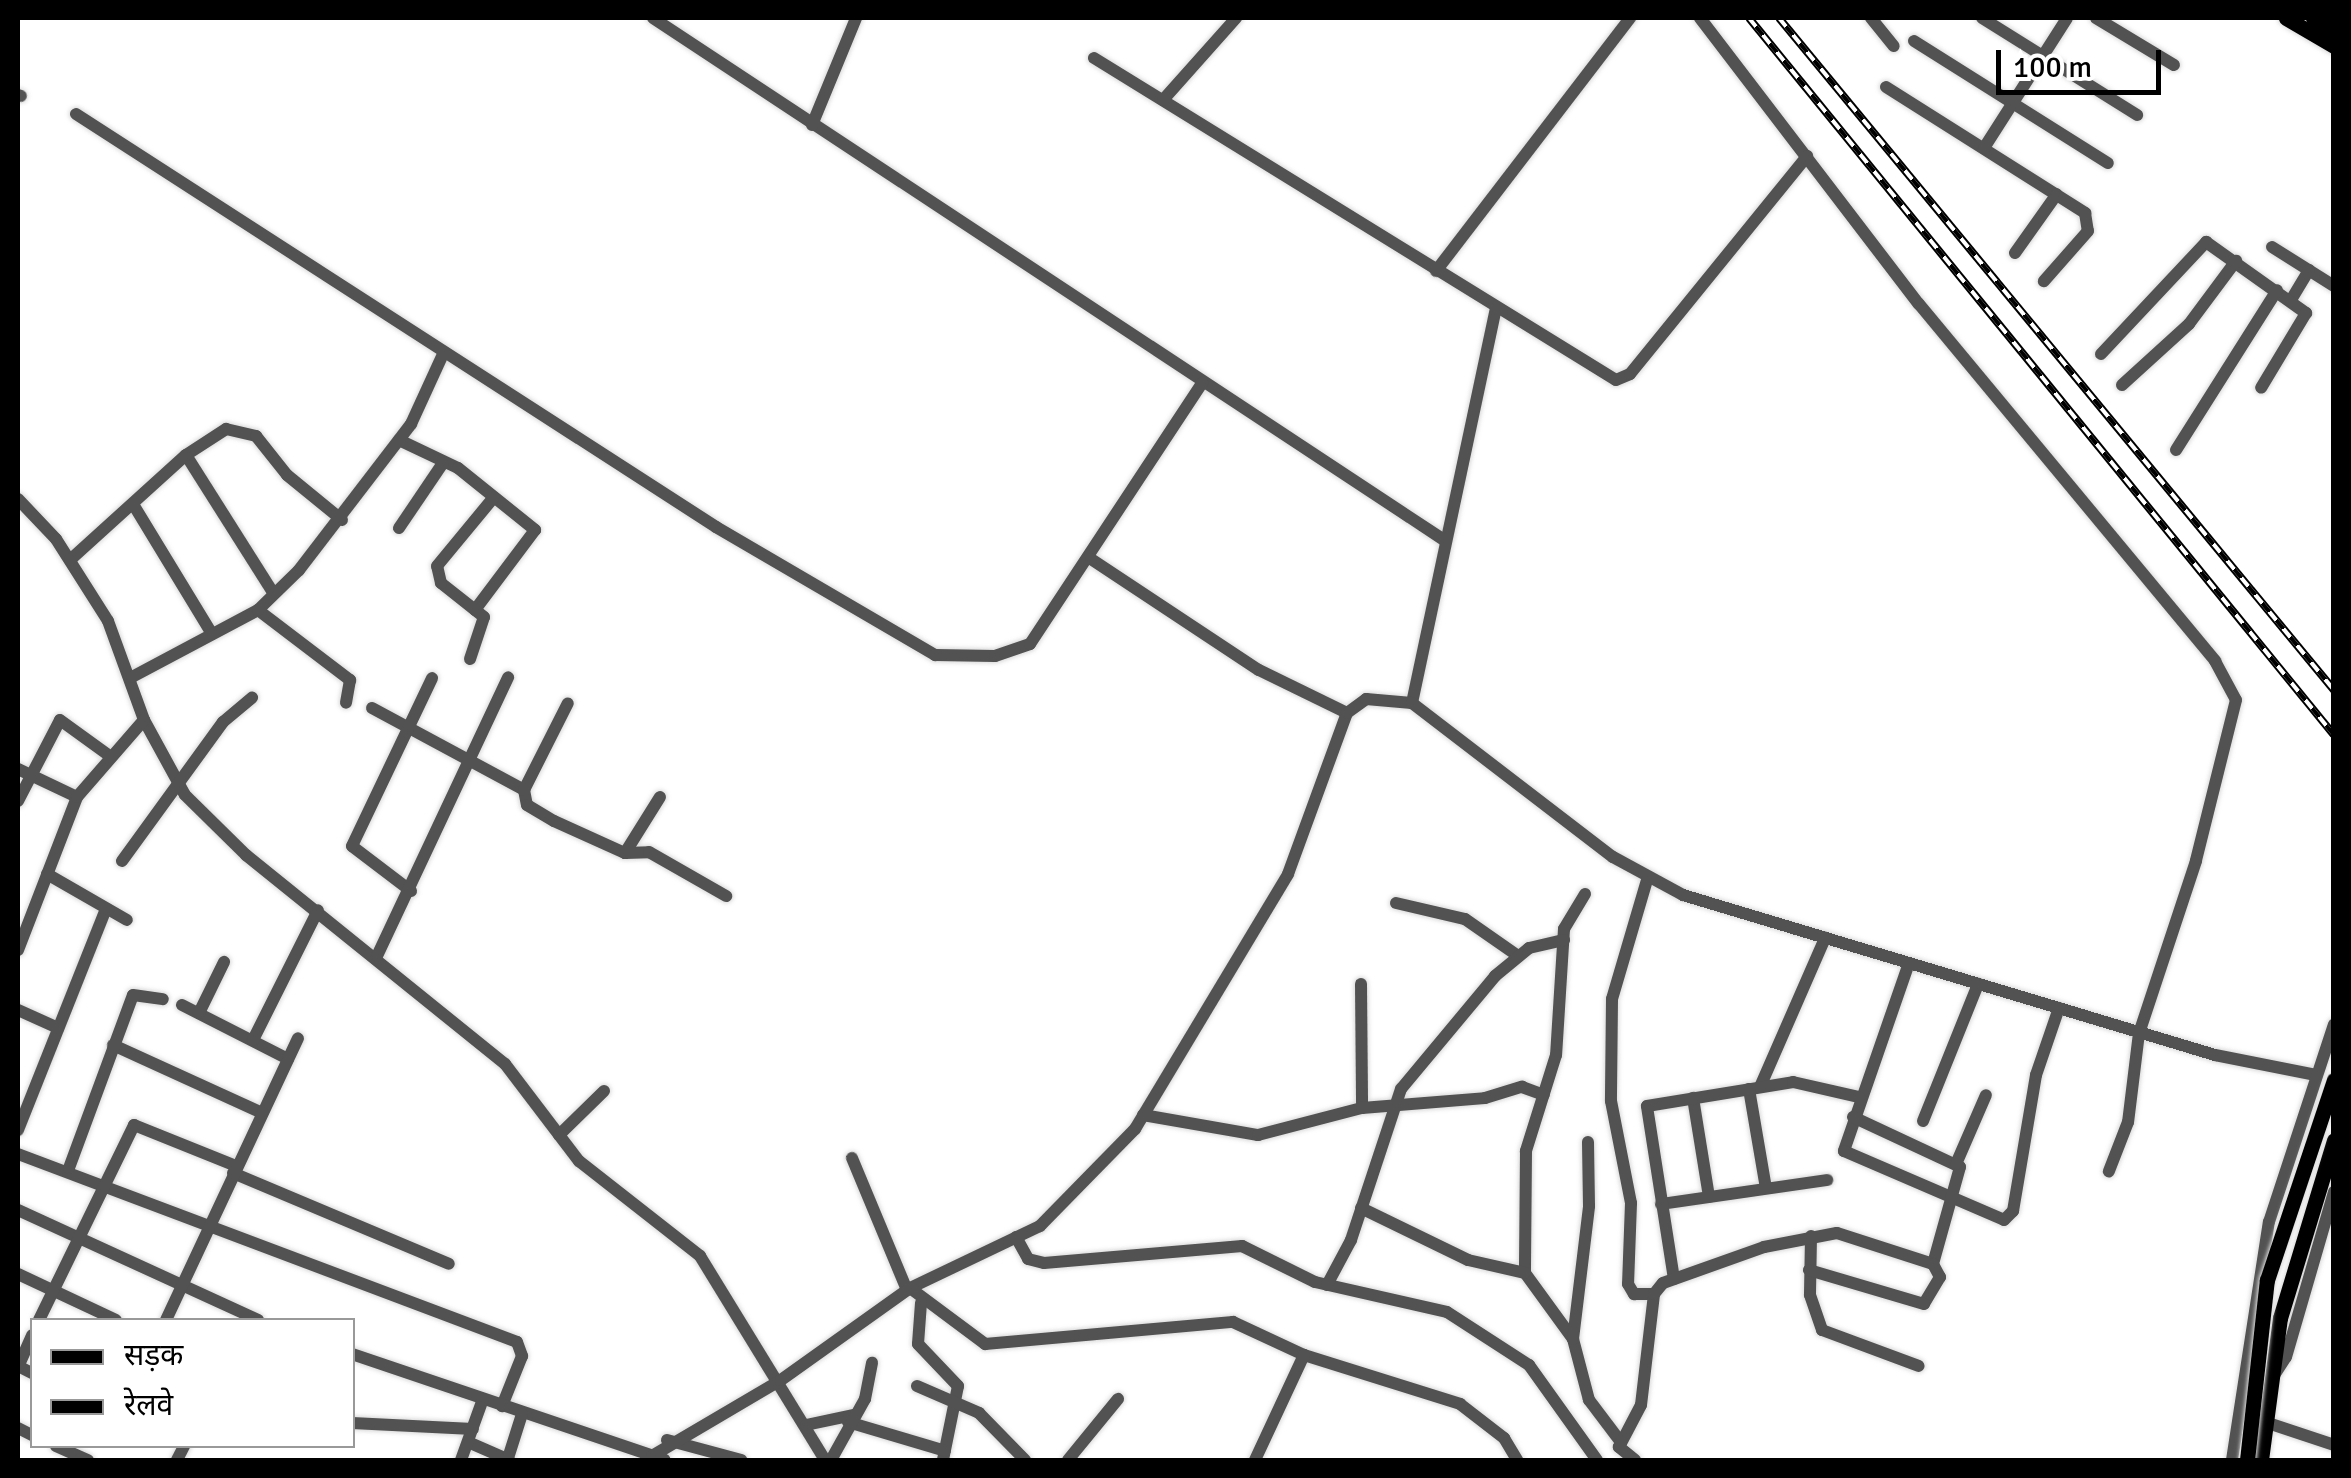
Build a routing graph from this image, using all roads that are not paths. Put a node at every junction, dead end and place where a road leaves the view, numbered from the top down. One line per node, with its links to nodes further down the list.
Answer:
1 (653, 18): 24 (street)
2 (856, 18): 24 (street)
3 (1236, 18): 20 (street)
4 (1630, 18): 33 (street)
5 (1700, 18): 26 (street)
6 (1982, 18): 16 (street)
7 (2067, 18): 16 (street)
8 (2096, 18): 18 (street)
9 (2286, 18): 15 (main road)
10 (2314, 18): 12 (main road)
11 (1874, 19): 14 (street)
12 (2334, 30)
13 (1914, 42): 21 (street)
14 (1894, 46)
15 (2334, 46)
16 (2043, 55): 21 (street); 23 (street)
17 (1094, 58): 20 (street)
18 (2174, 65)
19 (1886, 88): 25 (street)
20 (1163, 100): 33 (street)
21 (2012, 104): 25 (street); 27 (street)
22 (76, 114): 39 (street)
23 (2137, 115)
24 (812, 125): 41 (street)
25 (1984, 148): 28 (street)
26 (1807, 156): 38 (street); 107 (street)
27 (2108, 163)
28 (2057, 194): 30 (street); 34 (street)
29 (2272, 247): 32 (street)
30 (2015, 252)
31 (2236, 261): 36 (street); 40 (street); 42 (street)
32 (2309, 270): 35 (street); 37 (street)
33 (1436, 271): 38 (street)
34 (2044, 281)
35 (2334, 286)
36 (2277, 290): 37 (street); 45 (street)
37 (2291, 300): 43 (street)
38 (1496, 309): 53 (street)
39 (444, 352): 44 (street); 54 (street)
40 (2101, 354)
41 (1202, 383): 53 (street); 54 (street)
42 (2122, 385)
43 (2261, 388)
44 (399, 440): 47 (street); 51 (street)
45 (2176, 450)
46 (186, 455): 50 (street); 51 (street); 56 (street)
47 (443, 463): 48 (street); 52 (street)
48 (494, 496): 58 (street); 58 (street)
49 (18, 499): 55 (street)
50 (133, 504): 55 (street); 59 (street)
51 (342, 520): 56 (street)
52 (399, 528)
53 (1444, 540): 67 (street)
54 (1091, 559): 69 (street)
55 (70, 560): 62 (street)
56 (272, 591): 57 (street)
57 (258, 610): 59 (street); 65 (street)
58 (475, 610): 60 (street)
59 (212, 634): 62 (street)
60 (470, 660)
61 (508, 676): 73 (street)
62 (132, 677): 70 (street)
63 (432, 678): 71 (street)
64 (252, 698): 75 (street)
65 (346, 703)
66 (568, 703): 76 (street)
67 (1412, 703): 69 (street); 83 (street)
68 (372, 708): 71 (street)
69 (1347, 713): 123 (street)
70 (144, 720): 72 (street); 75 (street)
71 (407, 727): 73 (street); 84 (street)
72 (108, 754): 74 (street); 77 (street)
73 (469, 758): 76 (street); 84 (street)
74 (24, 772): 77 (street); 79 (street)
75 (176, 782): 81 (street); 89 (street)
76 (524, 790): 80 (street)
77 (76, 797): 82 (street)
78 (660, 797): 80 (street)
79 (18, 802)
80 (625, 853): 86 (street)
81 (122, 862)
82 (47, 874): 88 (street); 93 (street)
83 (1648, 880): 91 (street); 159 (street)
84 (411, 891): 94 (street)
85 (1585, 894): 92 (street)
86 (726, 896)
87 (1396, 903): 95 (street)
88 (106, 910): 90 (street); 106 (street)
89 (318, 910): 94 (street); 109 (street)
90 (127, 920)
91 (1825, 938): 97 (street); 114 (street)
92 (1564, 940): 95 (street); 116 (street)
93 (18, 950)
94 (377, 956): 127 (street)
95 (1518, 956): 120 (street)
96 (224, 962): 104 (street)
97 (1909, 963): 99 (street); 118 (street)
98 (1361, 984): 121 (street)
99 (1978, 984): 102 (street); 125 (street)
100 (163, 999): 110 (street)
101 (182, 1005): 104 (street)
102 (2059, 1008): 107 (street); 141 (street)
103 (18, 1010): 106 (street)
104 (199, 1013): 109 (street)
105 (2334, 1024): 112 (street)
106 (58, 1028): 126 (street)
107 (2141, 1033): 112 (street); 135 (street)
108 (298, 1038): 111 (street)
109 (253, 1040): 111 (street)
110 (114, 1046): 122 (street); 133 (street)
111 (288, 1059): 122 (street)
112 (2316, 1075): 172 (street)
113 (2334, 1080): 205 (main road, bridge)
114 (1755, 1088): 118 (street); 119 (street); 138 (street)
115 (604, 1090): 127 (street)
116 (1544, 1095): 120 (street); 152 (street)
117 (1986, 1095): 132 (street)
118 (1860, 1097): 124 (street)
119 (1694, 1098): 140 (street); 142 (street)
120 (1392, 1105): 121 (street); 143 (street)
121 (1362, 1108): 123 (street)
122 (262, 1114): 134 (street)
123 (1144, 1114): 148 (street)
124 (1853, 1117): 132 (street); 141 (street)
125 (1923, 1121)
126 (18, 1130)
127 (559, 1135): 173 (street)
128 (2334, 1140): 174 (main road)
129 (1588, 1142): 165 (street)
130 (18, 1154): 133 (street)
131 (852, 1158): 157 (street)
132 (1956, 1164): 141 (street)
133 (69, 1168): 136 (street)
134 (235, 1170): 136 (street); 145 (street); 149 (street)
135 (2109, 1171)
136 (105, 1180): 145 (street); 147 (street)
137 (1827, 1180): 138 (street)
138 (1766, 1188): 140 (street)
139 (2334, 1192): 174 (street)
140 (1709, 1198): 142 (street)
141 (1951, 1203): 150 (street)
142 (1661, 1204): 154 (street)
143 (1361, 1208): 152 (street); 155 (street)
144 (18, 1210): 147 (street)
145 (210, 1227): 156 (street); 179 (street)
146 (1811, 1236): 150 (street); 151 (street); 154 (street)
147 (77, 1238): 156 (street); 158 (street)
148 (1014, 1238): 155 (street); 157 (street)
149 (450, 1264)
150 (1932, 1264): 151 (street)
151 (1809, 1270): 171 (street)
152 (1525, 1273): 165 (street)
153 (18, 1274): 158 (street)
154 (1674, 1279): 159 (street)
155 (1327, 1285): 202 (street)
156 (182, 1288): 163 (street); 164 (street)
157 (911, 1288): 160 (street); 173 (street)
158 (53, 1290): 161 (street); 162 (street)
159 (1654, 1294): 187 (street)
160 (921, 1303): 168 (street); 178 (street)
161 (40, 1318)
162 (108, 1318)
163 (167, 1318)
164 (246, 1318)
165 (1574, 1338): 187 (street)
166 (30, 1339): 170 (street)
167 (355, 1355): 176 (street)
168 (1304, 1355): 200 (street); 201 (street)
169 (872, 1363): 181 (street)
170 (18, 1366)
171 (1919, 1366)
172 (2240, 1377): 174 (street); 204 (street)
173 (781, 1380): 184 (street); 186 (street)
174 (2270, 1382): 182 (main road)
175 (917, 1386): 178 (street)
176 (484, 1398): 179 (street); 185 (street)
177 (1118, 1399): 199 (street)
178 (954, 1400): 191 (street); 198 (street)
179 (502, 1406): 180 (street)
180 (522, 1414): 190 (street); 192 (street)
181 (850, 1418): 184 (street); 191 (street); 197 (street)
182 (2265, 1422): 188 (street); 206 (main road)
183 (355, 1423): 185 (street)
184 (806, 1425): 197 (street)
185 (470, 1436): 192 (street); 195 (street)
186 (667, 1440): 193 (street); 196 (street)
187 (1620, 1442): 203 (street)
188 (2334, 1444)
189 (61, 1448): 194 (street)
190 (625, 1454): 193 (street)
191 (944, 1456)
192 (509, 1458)
193 (658, 1458)
194 (88, 1460)
195 (462, 1460)
196 (741, 1460)
197 (828, 1460)
198 (1025, 1460)
199 (1068, 1460)
200 (1255, 1460)
201 (1517, 1460)
202 (1597, 1460)
203 (1634, 1460)
204 (2232, 1460)
205 (2247, 1460)
206 (2260, 1460)

